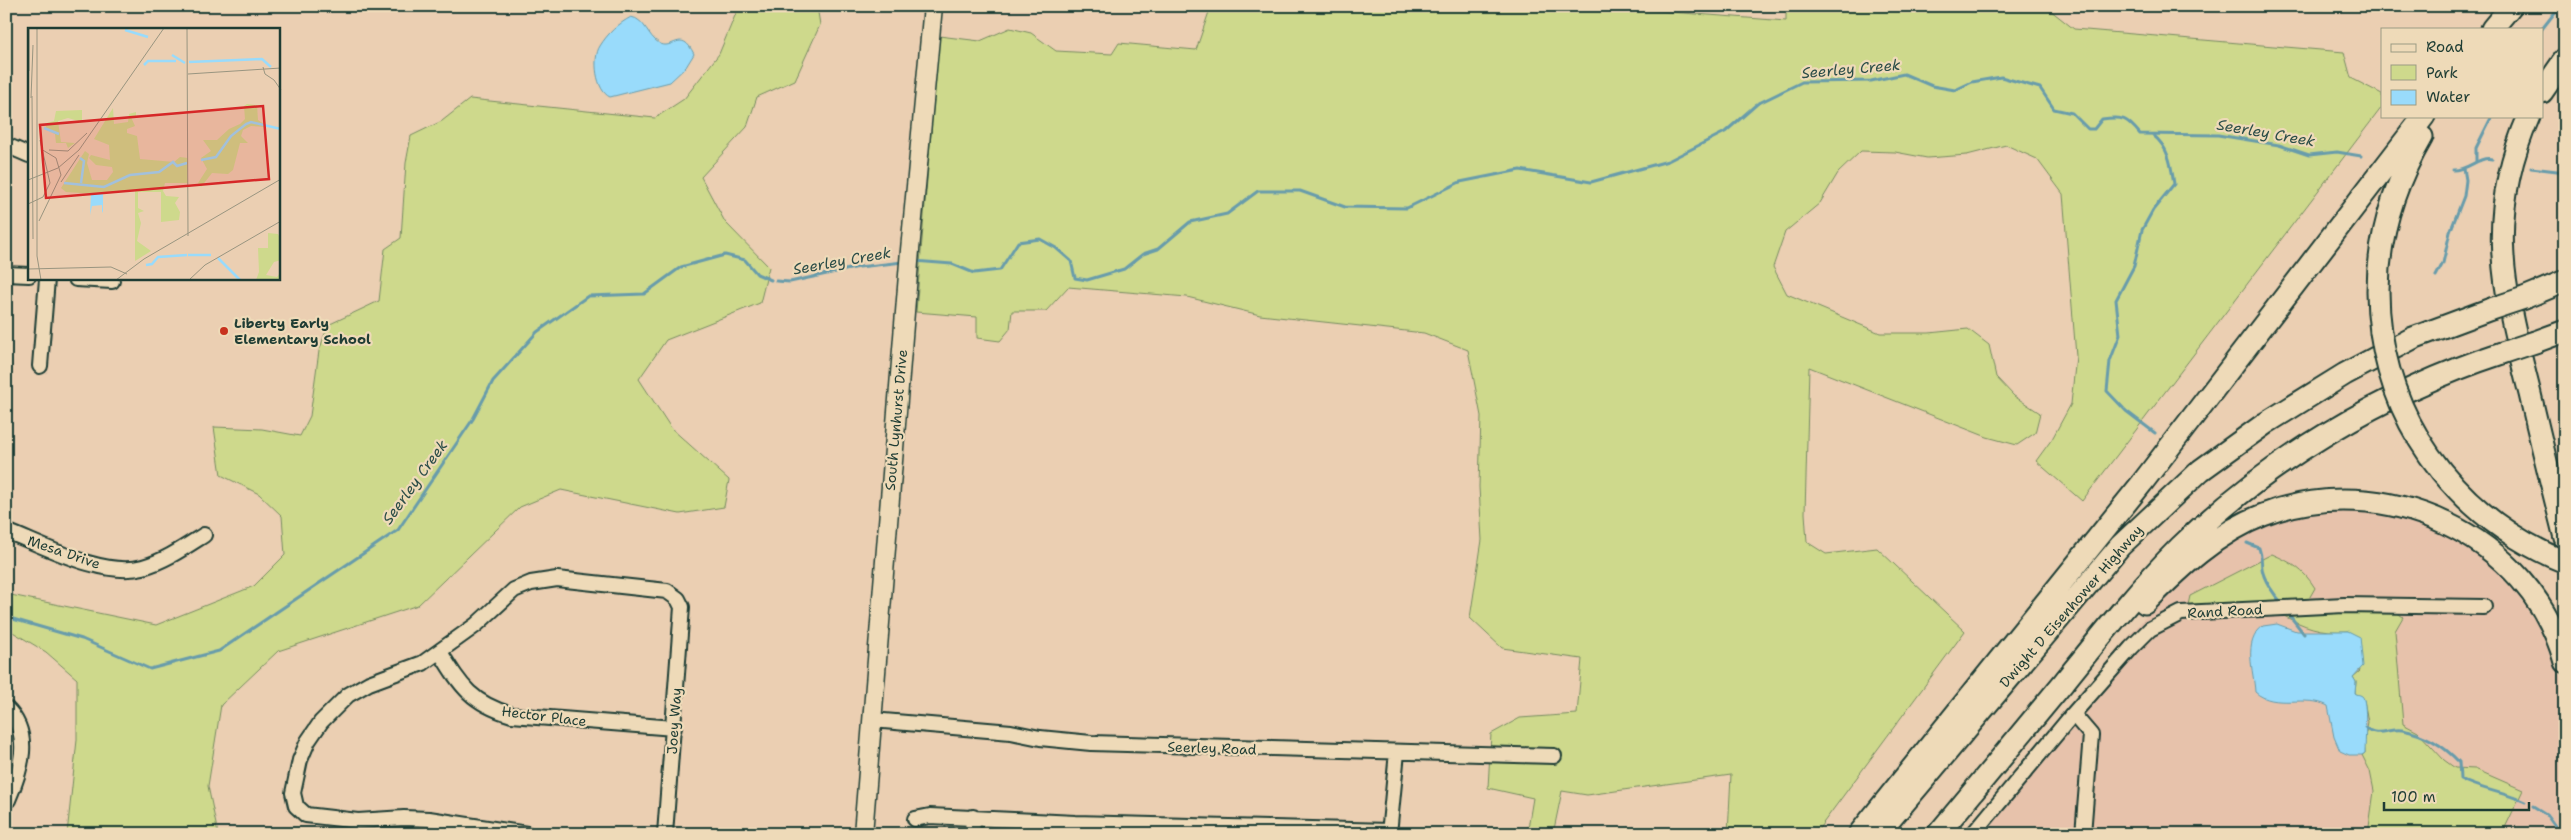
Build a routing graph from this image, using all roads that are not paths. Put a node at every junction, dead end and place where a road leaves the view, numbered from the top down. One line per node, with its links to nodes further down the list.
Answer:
1 (933, 6): 35 (main road, South Lynhurst Drive)
2 (2511, 6): 4 (highway)
3 (2515, 6): 5 (highway)
4 (2493, 28)
5 (2500, 28)
6 (2565, 59): 7 (highway)
7 (2544, 89)
8 (2422, 118): 50 (highway)
9 (2435, 118): 28 (highway, bridge)
10 (2528, 118): 27 (highway)
11 (6, 146): 12 (street)
12 (28, 155)
13 (6, 274): 14 (street)
14 (28, 275)
15 (47, 280): 24 (street)
16 (94, 280): 17 (street)
17 (112, 281)
18 (2565, 281): 20 (highway)
19 (2565, 285): 20 (highway, Dwight D Eisenhower Highway)
20 (2524, 298): 51 (highway, Dwight D Eisenhower Highway, bridge)
21 (2565, 331): 23 (highway)
22 (2565, 336): 23 (highway)
23 (2535, 342): 32 (highway, bridge)
24 (40, 366)
25 (6, 531): 26 (street, Mesa Drive)
26 (204, 535)
27 (2565, 538)
28 (2565, 562)
29 (2484, 607): 34 (street, Rand Road)
30 (440, 652): 36 (street, Hector Place); 36 (street, Joey Way); 46 (street)
31 (2565, 662): 32 (highway)
32 (2045, 705): 52 (highway)
33 (6, 708): 39 (street)
34 (2072, 714): 53 (street, Rand Road); 54 (street)
35 (872, 720): 37 (street, Seerley Road); 48 (main road, South Lynhurst Drive)
36 (674, 728): 47 (street, Joey Way)
37 (1397, 752): 38 (street, Seerley Road); 45 (street)
38 (1554, 756)
39 (8, 800)
40 (973, 817): 41 (street); 42 (street); 49 (street)
41 (915, 819)
42 (1075, 828): 43 (street)
43 (1179, 830): 44 (street)
44 (1284, 831): 45 (street)
45 (1389, 832)
46 (527, 834)
47 (665, 834)
48 (863, 834)
49 (972, 834)
50 (1859, 834)
51 (1878, 834)
52 (1938, 834)
53 (1973, 834)
54 (2083, 834)

